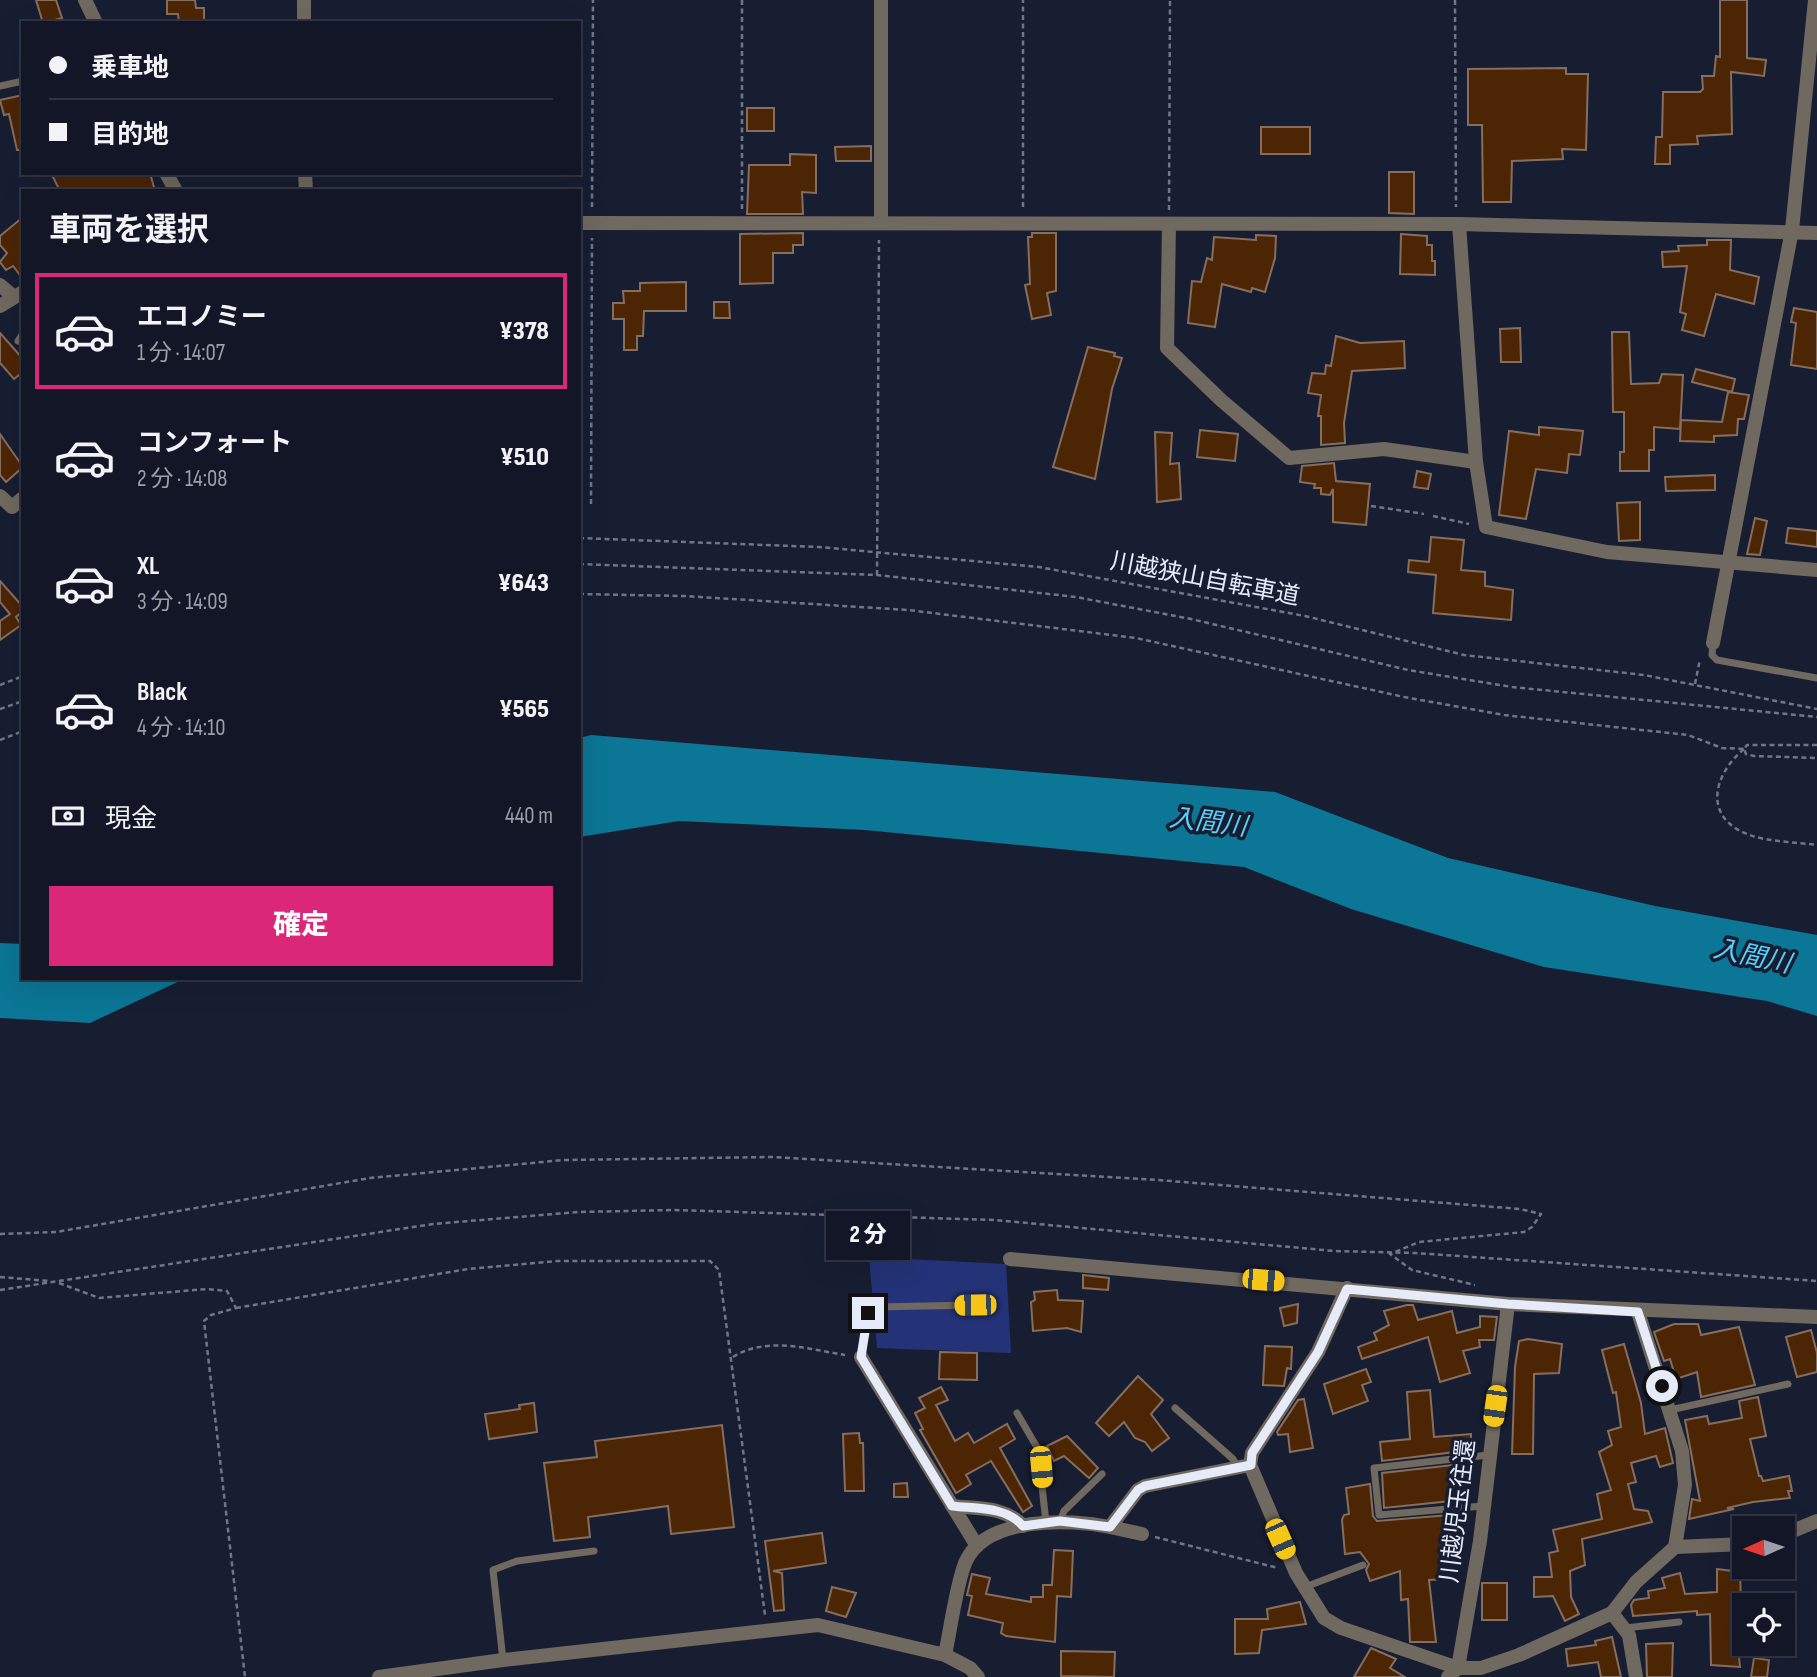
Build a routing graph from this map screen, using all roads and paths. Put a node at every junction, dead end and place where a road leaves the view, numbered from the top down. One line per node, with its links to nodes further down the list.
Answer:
1 (85, 0): 10 (street)
2 (304, 0): 11 (street)
3 (593, 0): 14 (path)
4 (742, 0): 15 (path)
5 (881, 0): 16 (street)
6 (1023, 0): 17 (path)
7 (1170, 0): 18 (path)
8 (1455, 0): 19 (path)
9 (1815, 0): 20 (street)
10 (95, 21)
11 (304, 21)
12 (21, 81): 13 (lane)
13 (0, 86)
14 (585, 223): 15 (street); 30 (path)
15 (742, 223): 16 (street)
16 (881, 223): 17 (street); 36 (path)
17 (1023, 223): 18 (street)
18 (1170, 224): 19 (street); 27 (street)
19 (1459, 224): 20 (street); 27 (street)
20 (1792, 230): 21 (street); 37 (street)
21 (1817, 233)
22 (0, 285): 23 (street)
23 (18, 294): 24 (street)
24 (0, 306)
25 (21, 336): 26 (lane)
26 (18, 341)
27 (1476, 462): 34 (street)
28 (0, 496): 29 (street)
29 (21, 500)
30 (592, 504)
31 (1371, 506): 32 (path)
32 (1424, 514)
33 (1433, 516): 34 (path)
34 (1486, 527): 37 (street)
35 (581, 538): 36 (path, 川越狭山自転車道)
36 (878, 551): 40 (path); 46 (path, 川越狭山自転車道)
37 (1729, 561): 39 (street); 42 (street)
38 (581, 564): 40 (path)
39 (1817, 569)
40 (877, 575): 51 (path)
41 (581, 593): 55 (path)
42 (1713, 643): 45 (lane)
43 (1699, 661): 46 (path)
44 (21, 677): 47 (path)
45 (1817, 678)
46 (1695, 684): 50 (path, 川越狭山自転車道)
47 (0, 685)
48 (21, 702): 49 (path)
49 (0, 709)
50 (1817, 709)
51 (1817, 717)
52 (21, 732): 53 (path)
53 (0, 740)
54 (1817, 745): 55 (path)
55 (1744, 749): 56 (path); 57 (path)
56 (1817, 758)
57 (1817, 845)
58 (0, 1234): 59 (path)
59 (1390, 1254): 62 (path); 63 (path); 64 (path)
60 (1010, 1259): 65 (street)
61 (0, 1278): 63 (path)
62 (1817, 1280)
63 (56, 1282): 66 (path); 69 (path)
64 (1480, 1287)
65 (1347, 1289): 67 (street); 79 (street)
66 (0, 1290)
67 (1508, 1304): 70 (street); 78 (street, 川越児玉往還)
68 (975, 1305): 73 (lane)
69 (236, 1308): 72 (path); 102 (path)
70 (1638, 1312): 71 (street); 76 (street)
71 (1817, 1317)
72 (733, 1357): 73 (path); 97 (path)
73 (861, 1357): 81 (street)
74 (1788, 1384): 76 (lane)
75 (1175, 1408): 79 (lane)
76 (1670, 1410): 91 (street)
77 (1017, 1413): 84 (lane)
78 (1488, 1455): 82 (street, 川越児玉往還); 82 (lane)
79 (1244, 1467): 86 (street); 94 (street)
80 (1102, 1474): 84 (lane)
81 (952, 1506): 85 (street); 90 (street)
82 (1483, 1506): 101 (street, 川越児玉往還)
83 (1817, 1521): 87 (street)
84 (1053, 1522): 85 (street); 86 (street)
85 (1023, 1526): 90 (street)
86 (1110, 1527): 88 (street)
87 (1796, 1530)
88 (1142, 1534): 94 (path)
89 (1732, 1545): 91 (street)
90 (977, 1546): 99 (street)
91 (1675, 1547): 95 (street)
92 (594, 1551): 100 (lane)
93 (1363, 1565): 94 (lane)
94 (1301, 1582): 101 (street)
95 (1612, 1613): 98 (street); 101 (street)
96 (1679, 1622): 98 (lane)
97 (767, 1628): 99 (street); 100 (street)
98 (1625, 1628): 105 (street)
99 (945, 1655): 104 (street)
100 (503, 1660): 103 (street)
101 (1453, 1673)
102 (245, 1677)
103 (379, 1677)
104 (978, 1677)
105 (1636, 1677)

